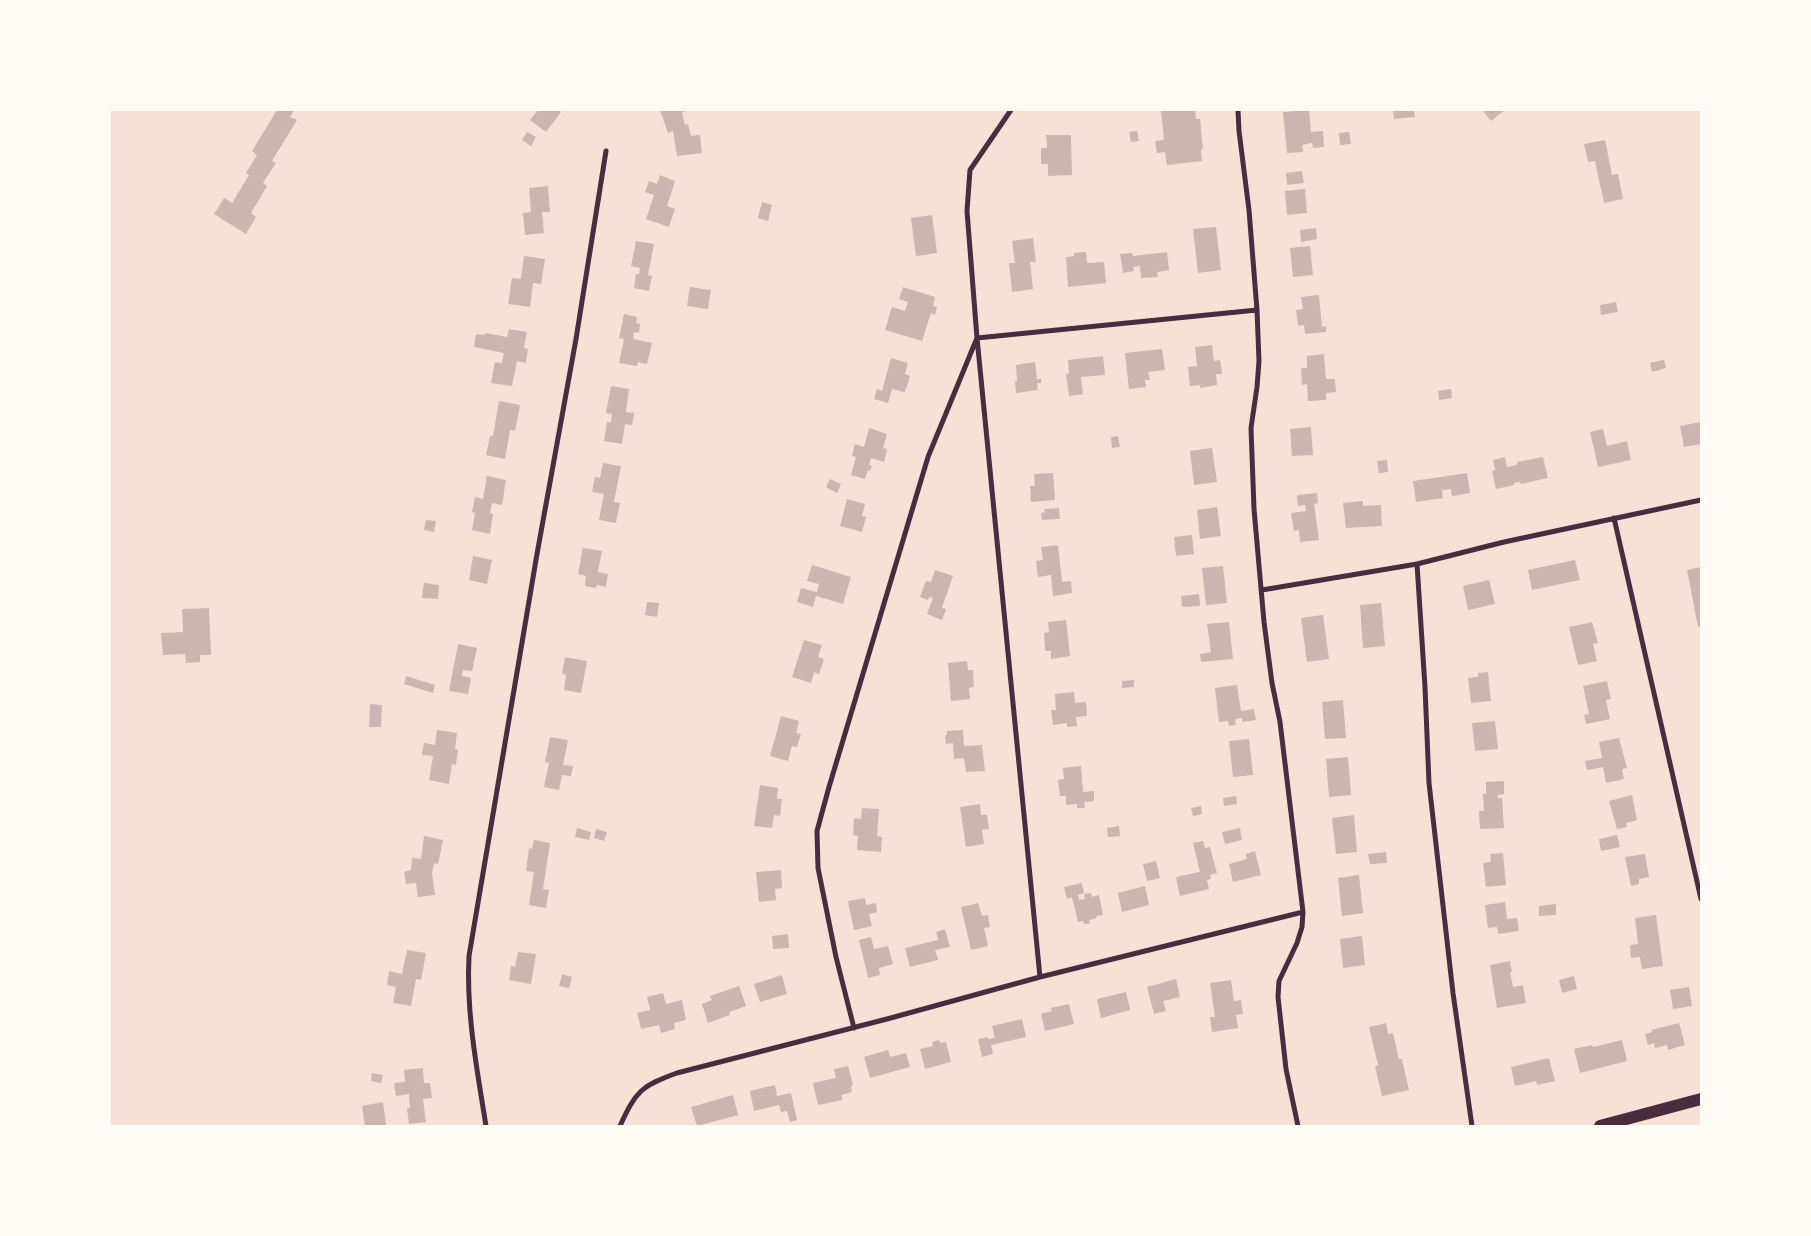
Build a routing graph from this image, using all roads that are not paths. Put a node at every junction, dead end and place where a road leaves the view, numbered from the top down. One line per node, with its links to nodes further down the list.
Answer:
1 (1011, 110): 5 (street)
2 (1238, 110): 4 (street)
3 (606, 151): 15 (street)
4 (1257, 310): 5 (street); 9 (street)
5 (977, 338): 12 (street); 13 (street)
6 (1701, 500): 7 (street)
7 (1614, 518): 8 (street); 10 (street)
8 (1416, 564): 9 (street); 18 (street)
9 (1262, 590): 11 (street)
10 (1701, 899)
11 (1303, 912): 12 (street); 17 (street)
12 (1040, 977): 13 (street)
13 (854, 1028): 16 (street)
14 (1701, 1099): 19 (highway)
15 (486, 1126)
16 (620, 1126)
17 (1298, 1126)
18 (1472, 1126)
19 (1600, 1126)

